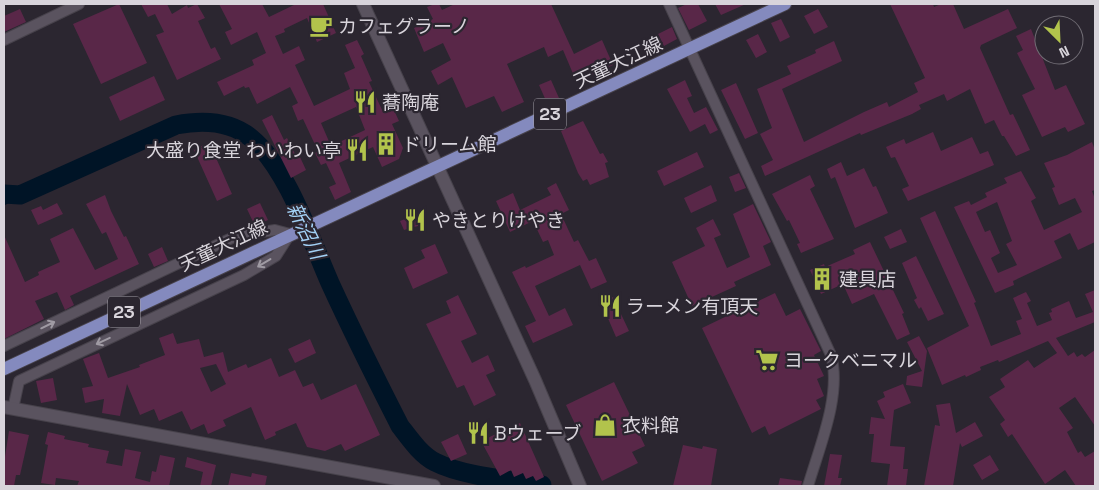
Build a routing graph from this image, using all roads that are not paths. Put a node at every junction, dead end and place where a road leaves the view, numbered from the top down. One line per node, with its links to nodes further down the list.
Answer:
1 (79, 4): 5 (street)
2 (363, 4): 7 (street)
3 (669, 4): 6 (street)
4 (785, 4): 6 (main road, 天童大江線 / 23)
5 (4, 40)
6 (689, 49): 7 (main road, 天童大江線 / 23); 14 (street)
7 (437, 168): 8 (main road, 天童大江線 / 23); 13 (street)
8 (294, 232): 9 (street, one-way to 8); 10 (main road, 天童大江線 / 23); 11 (street, one-way to 11)
9 (4, 346)
10 (4, 369)
11 (9, 408): 12 (street)
12 (434, 486)
13 (580, 486)
14 (808, 486)

